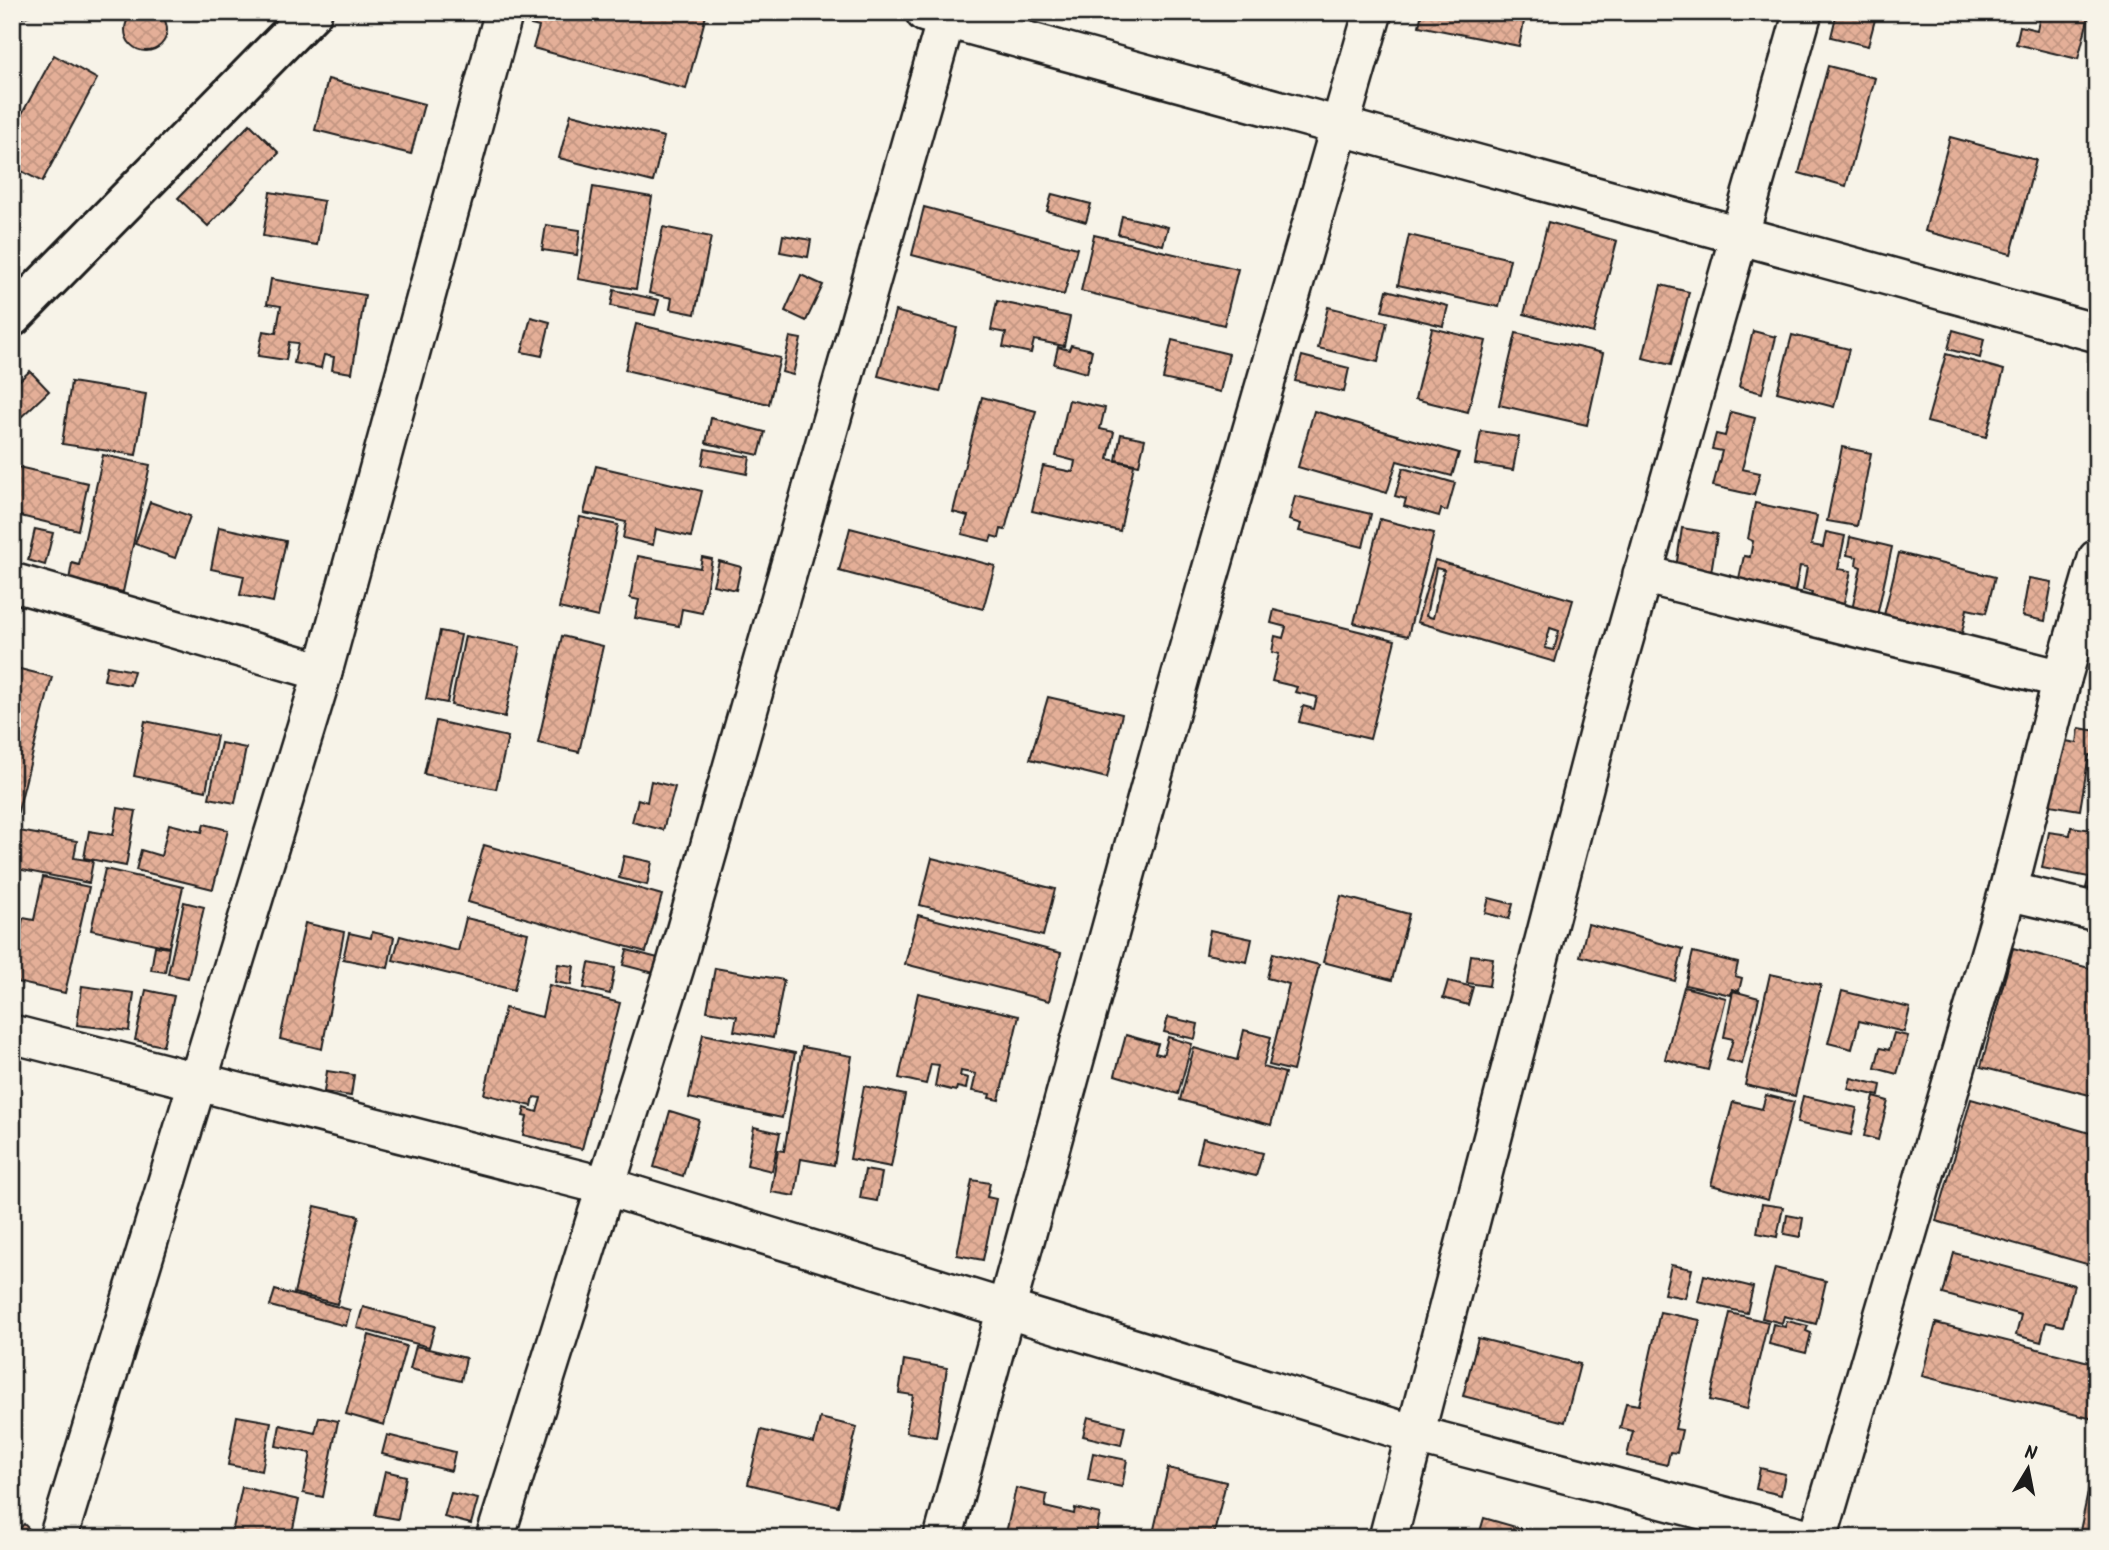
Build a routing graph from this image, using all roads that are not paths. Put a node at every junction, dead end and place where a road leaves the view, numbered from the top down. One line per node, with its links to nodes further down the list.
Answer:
1 (312, 12): 8 (street)
2 (503, 12): 13 (street)
3 (1373, 12): 6 (street)
4 (1803, 12): 7 (street)
5 (939, 14): 6 (street); 19 (street)
6 (1342, 126): 7 (street); 20 (street)
7 (1740, 235): 9 (street); 11 (street)
8 (12, 317)
9 (2097, 333)
10 (2097, 559): 14 (street)
11 (1642, 575): 14 (street); 21 (street)
12 (12, 582): 13 (street)
13 (323, 672): 18 (street)
14 (2062, 679): 15 (street)
15 (2008, 891): 16 (street); 27 (street)
16 (2097, 912)
17 (12, 1034): 18 (street)
18 (197, 1082): 19 (street); 22 (street)
19 (605, 1186): 20 (street); 23 (street)
20 (1005, 1311): 21 (street); 24 (street)
21 (1417, 1435): 25 (street); 26 (street)
22 (58, 1538)
23 (495, 1538)
24 (943, 1538)
25 (1388, 1538)
26 (1808, 1538)
27 (1818, 1538)

